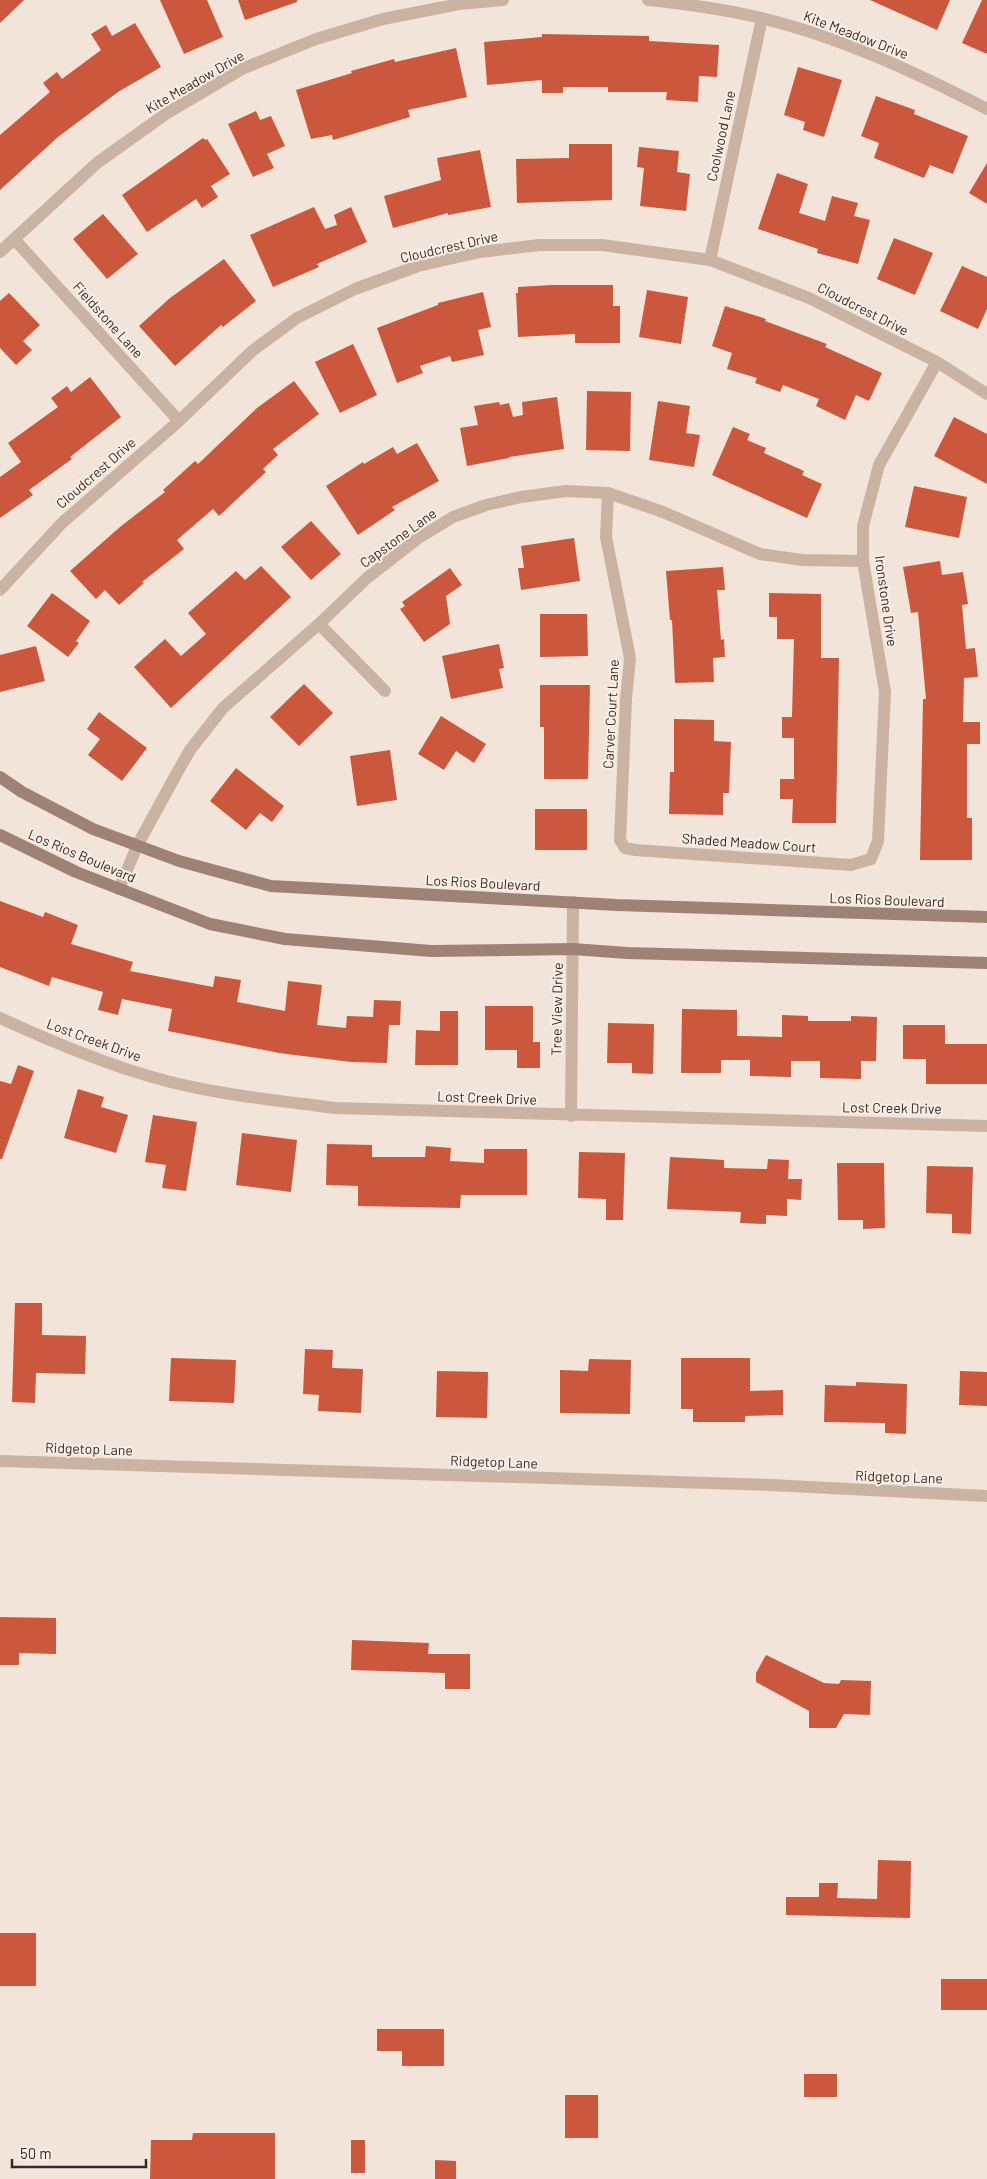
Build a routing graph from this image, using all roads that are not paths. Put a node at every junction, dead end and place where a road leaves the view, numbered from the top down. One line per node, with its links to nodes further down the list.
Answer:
1 (503, 0): 5 (street, Kite Meadow Drive)
2 (648, 0): 3 (street, Kite Meadow Drive)
3 (762, 18): 4 (street, Kite Meadow Drive); 7 (street, Coolwood Lane)
4 (987, 110)
5 (15, 240): 6 (street, Kite Meadow Drive); 10 (street, Fieldstone Lane)
6 (0, 252)
7 (710, 260): 8 (street, Cloudcrest Drive); 10 (street, Cloudcrest Drive)
8 (937, 362): 9 (street, Cloudcrest Drive); 12 (street, Ironstone Drive)
9 (987, 394)
10 (179, 421): 13 (street, Cloudcrest Drive)
11 (608, 493): 12 (street, Capstone Lane); 14 (street, Capstone Lane); 19 (street, Carver Court Lane)
12 (863, 561): 20 (street, Ironstone Drive)
13 (0, 590)
14 (320, 624): 15 (street); 18 (street, Capstone Lane)
15 (385, 691)
16 (0, 776): 18 (main road, Los Rios Boulevard)
17 (0, 835): 21 (main road, Los Rios Boulevard)
18 (138, 844): 21 (street, Capstone Lane); 22 (main road, Los Rios Boulevard)
19 (625, 848): 20 (street, Shaded Meadow Court)
20 (871, 859)
21 (119, 889): 24 (main road, Los Rios Boulevard)
22 (573, 902): 23 (main road, Los Rios Boulevard); 24 (street, Tree View Drive)
23 (987, 918)
24 (573, 950): 25 (main road, Los Rios Boulevard); 27 (street, Tree View Drive)
25 (987, 963)
26 (0, 1018): 27 (street, Lost Creek Drive)
27 (571, 1116): 28 (street, Lost Creek Drive)
28 (987, 1126)
29 (0, 1461): 30 (street, Ridgetop Lane)
30 (987, 1496)

